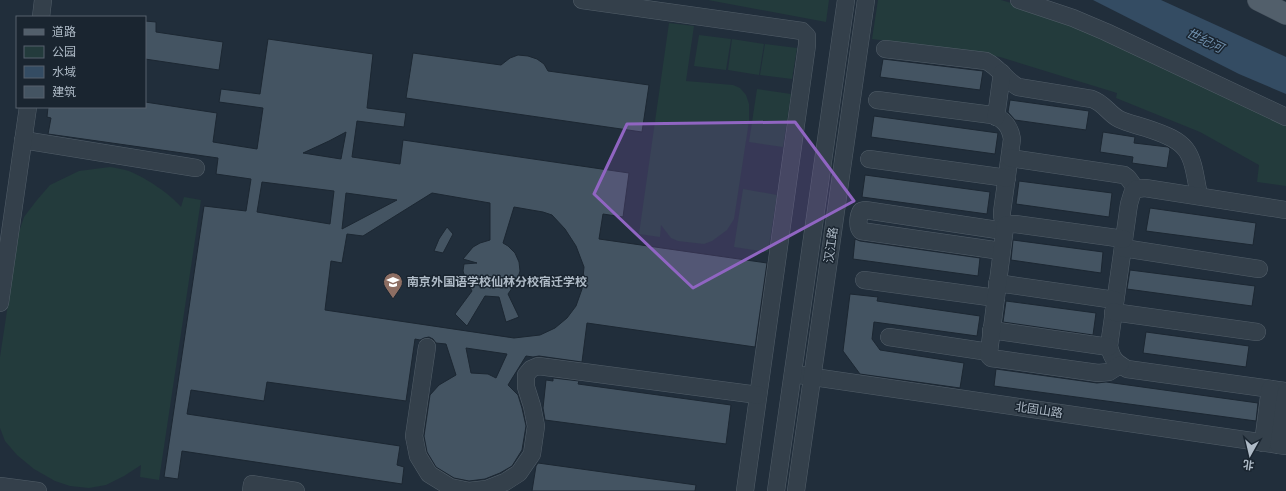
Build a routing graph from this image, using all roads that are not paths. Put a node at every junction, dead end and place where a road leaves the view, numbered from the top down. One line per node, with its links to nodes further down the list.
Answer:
1 (43, 0): 8 (street)
2 (582, 0): 41 (street)
3 (846, 0): 38 (street, 汉江路)
4 (866, 0): 39 (street, 汉江路)
5 (1019, 0): 14 (street)
6 (1258, 0): 7 (main road)
7 (1286, 14)
8 (41, 16)
9 (885, 49): 10 (street)
10 (1002, 73): 13 (street); 21 (street)
11 (877, 100): 13 (street)
12 (28, 108): 15 (street)
13 (996, 117): 16 (street)
14 (1286, 117)
15 (23, 140): 18 (street); 29 (street)
16 (1010, 158): 19 (street); 20 (street)
17 (869, 159): 19 (street)
18 (196, 168)
19 (1007, 178): 23 (street)
20 (1136, 188): 21 (street); 24 (street)
21 (1199, 196): 22 (street)
22 (1286, 210)
23 (1004, 229): 24 (street); 25 (street); 25 (street)
24 (1123, 244): 26 (street); 30 (street)
25 (1002, 251): 28 (street)
26 (1259, 270)
27 (864, 280): 28 (street)
28 (996, 291): 30 (street); 31 (street)
29 (0, 303)
30 (1114, 306): 32 (street); 35 (street)
31 (991, 330): 35 (street); 36 (street)
32 (1256, 332)
33 (889, 337): 36 (street)
34 (427, 347): 47 (street)
35 (1109, 347): 37 (street)
36 (989, 352): 37 (street)
37 (1120, 365): 40 (street)
38 (793, 374): 39 (street, 北固山路); 49 (street, 汉江路)
39 (812, 377): 42 (street, 北固山路); 50 (street, 汉江路)
40 (1281, 391): 42 (street)
41 (758, 395): 47 (street); 48 (street)
42 (1276, 445)
43 (0, 486): 44 (street)
44 (38, 491)
45 (251, 491): 46 (street)
46 (296, 491)
47 (469, 491)
48 (744, 491)
49 (776, 491)
50 (796, 491)

